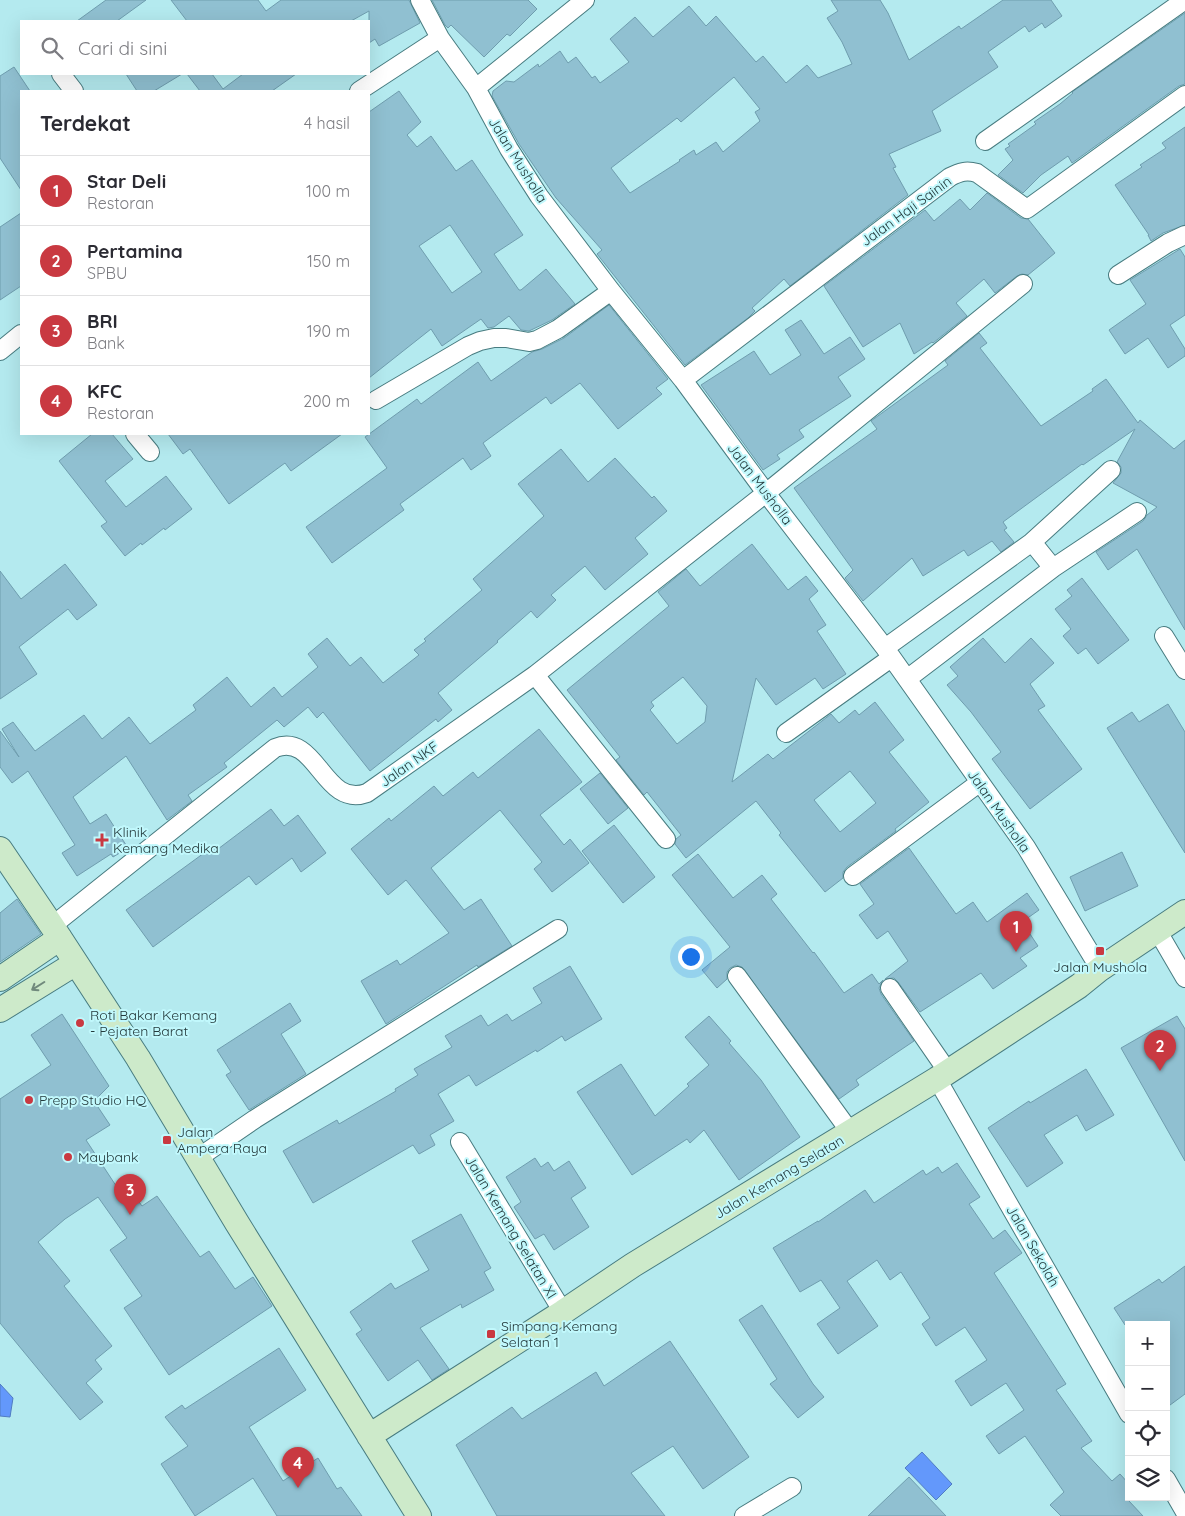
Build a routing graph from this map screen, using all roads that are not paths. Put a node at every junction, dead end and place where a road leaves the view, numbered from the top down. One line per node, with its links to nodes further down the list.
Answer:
1 (420, 0): 4 (street, Jalan Musholla)
2 (585, 0): 6 (street)
3 (1185, 0): 10 (street)
4 (440, 38): 6 (street, Jalan Musholla); 8 (street)
5 (62, 75): 7 (street)
6 (476, 88): 14 (street, Jalan Musholla)
7 (73, 90)
8 (361, 90)
9 (1185, 95): 17 (street, Jalan Haji Sainin)
10 (985, 141)
11 (1185, 235): 12 (street)
12 (1118, 276)
13 (1023, 284): 22 (street, Jalan NKF)
14 (611, 291): 17 (street, Jalan Musholla); 18 (street)
15 (20, 335): 16 (street)
16 (0, 351)
17 (683, 380): 22 (street, Jalan Musholla)
18 (376, 400)
19 (136, 435): 20 (street)
20 (150, 452)
21 (1111, 470): 24 (street)
22 (766, 494): 27 (street, Jalan Musholla); 29 (street, Jalan NKF)
23 (1137, 512): 25 (street)
24 (1032, 542): 25 (street); 27 (street)
25 (1053, 568): 30 (street)
26 (1164, 636): 28 (street)
27 (888, 653): 30 (street, Jalan Musholla); 31 (street)
28 (1185, 670)
29 (536, 675): 33 (street); 39 (street, Jalan NKF)
30 (907, 679): 32 (street, Jalan Musholla)
31 (786, 733)
32 (979, 783): 35 (street); 41 (street, Jalan Musholla)
33 (666, 838)
34 (0, 849): 39 (street)
35 (853, 876)
36 (1185, 912): 38 (street, Jalan Kemang Selatan)
37 (558, 929): 50 (street)
38 (1157, 930): 41 (street, Jalan Kemang Selatan); 43 (street)
39 (56, 932): 40 (street); 44 (street)
40 (76, 962): 46 (street, one-way to 46); 50 (street)
41 (1100, 969): 47 (street, Jalan Kemang Selatan)
42 (737, 976): 48 (street)
43 (1185, 978)
44 (0, 979)
45 (890, 988): 47 (street, Jalan Sekolah)
46 (0, 1010)
47 (942, 1076): 48 (street, Jalan Kemang Selatan); 52 (street, Jalan Sekolah)
48 (851, 1133): 51 (street, Jalan Kemang Selatan)
49 (460, 1142): 51 (street, Jalan Kemang Selatan XI)
50 (198, 1158): 53 (street)
51 (563, 1312): 53 (street, Jalan Kemang Selatan)
52 (1127, 1411)
53 (369, 1436): 57 (street)
54 (792, 1486): 58 (street)
55 (1170, 1486): 56 (street)
56 (1185, 1512)
57 (419, 1516)
58 (744, 1516)

